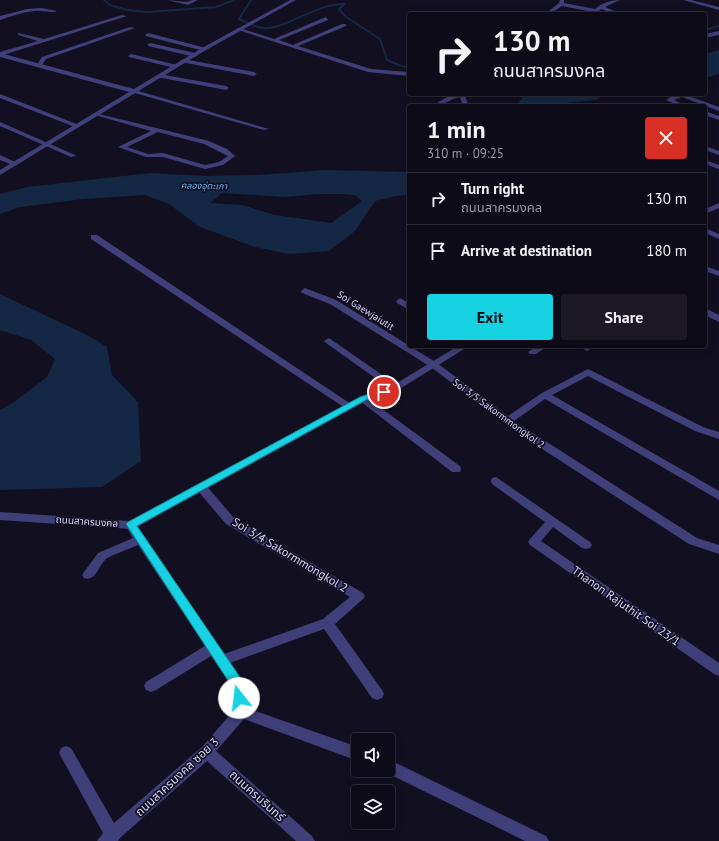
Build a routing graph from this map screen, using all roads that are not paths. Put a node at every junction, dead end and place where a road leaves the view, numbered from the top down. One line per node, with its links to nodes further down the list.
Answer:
1 (169, 0): 2 (street)
2 (196, 0)
3 (294, 0): 18 (street)
4 (618, 0): 11 (street)
5 (685, 0): 9 (street)
6 (695, 0): 8 (street)
7 (562, 2): 11 (street); 12 (street)
8 (719, 6)
9 (719, 9)
10 (55, 11): 14 (street)
11 (597, 11)
12 (550, 12)
13 (124, 16): 23 (street)
14 (0, 18)
15 (326, 19): 24 (street)
16 (344, 25): 26 (street)
17 (132, 28): 32 (street)
18 (238, 29): 24 (street); 27 (street)
19 (719, 33): 22 (street)
20 (20, 34): 23 (street)
21 (148, 35): 27 (street)
22 (707, 36)
23 (42, 40): 28 (street)
24 (275, 40): 26 (street)
25 (150, 45): 29 (street)
26 (295, 46): 35 (street)
27 (204, 49): 29 (street)
28 (0, 54): 32 (street)
29 (195, 55): 31 (street)
30 (131, 56): 33 (street)
31 (184, 61): 33 (street); 34 (street)
32 (39, 66): 38 (street)
33 (175, 66): 36 (street)
34 (254, 74)
35 (407, 74)
36 (159, 76): 37 (street); 38 (street)
37 (226, 88)
38 (133, 91): 48 (street); 53 (street)
39 (0, 96): 52 (street)
40 (455, 96): 43 (street)
41 (679, 96): 44 (street)
42 (684, 96): 45 (street)
43 (439, 104)
44 (679, 104)
45 (706, 104)
46 (707, 105): 47 (street)
47 (719, 109)
48 (97, 114): 52 (street); 54 (street)
49 (707, 115): 50 (street)
50 (719, 118)
51 (0, 124): 55 (street)
52 (78, 126): 55 (street)
53 (266, 129)
54 (158, 130): 54 (street)
55 (48, 145): 58 (street); 63 (street)
56 (707, 149): 57 (street)
57 (719, 153)
58 (73, 156)
59 (707, 156): 61 (street)
60 (0, 157): 63 (street)
61 (719, 157)
62 (707, 163): 64 (street)
63 (15, 164): 65 (street)
64 (719, 167)
65 (0, 172)
66 (719, 205): 67 (street)
67 (707, 211)
68 (707, 231): 70 (street)
69 (94, 237): 86 (street)
70 (719, 237)
71 (707, 269): 72 (street)
72 (719, 274)
73 (305, 291): 82 (street, Soi Gaewjaiutit)
74 (400, 301): 75 (street)
75 (407, 306)
76 (707, 312): 77 (street)
77 (719, 319)
78 (328, 341): 83 (street)
79 (461, 348): 82 (street, ถนนสาครมงคล)
80 (540, 348): 81 (street)
81 (533, 352)
82 (434, 365): 83 (street, ถนนสาครมงคล); 87 (street, Soi 3/5 Sakormmongkol 2)
83 (395, 388): 85 (street, ถนนสาครมงคล)
84 (545, 395): 87 (street); 88 (street); 92 (street)
85 (363, 398): 86 (street, ถนนสาครมงคล); 89 (street)
86 (348, 406): 91 (street, ถนนสาครมงคล)
87 (508, 420): 98 (street, Soi 3/5 Sakormmongkol 2)
88 (719, 436)
89 (456, 469)
90 (496, 481): 94 (street)
91 (201, 487): 95 (street, ถนนสาครมงคล); 100 (street, Soi 3/4 Sakormmongkol 2)
92 (719, 496)
93 (0, 516): 95 (street, ถนนสาครมงคล)
94 (552, 521): 97 (street); 103 (street, Thanon Rajuthit Soi 23/1)
95 (131, 524): 96 (street)
96 (141, 539): 99 (street); 101 (street)
97 (586, 545)
98 (719, 550)
99 (88, 575)
100 (328, 623): 102 (street, Soi 3/4 Sakormmongkol 2); 105 (street)
101 (213, 648): 102 (street); 104 (street)
102 (221, 661): 106 (street)
103 (719, 670)
104 (151, 686)
105 (377, 694)
106 (241, 712): 107 (street); 108 (street, ถนนสาครมงคล ซอย 3)
107 (351, 751)
108 (208, 752): 111 (street, ถนนสาครมงคล ซอย 3); 112 (street, ถนนศรนรินทร์)
109 (66, 753): 111 (street)
110 (395, 769): 113 (street)
111 (109, 839)
112 (307, 841)
113 (541, 841)

